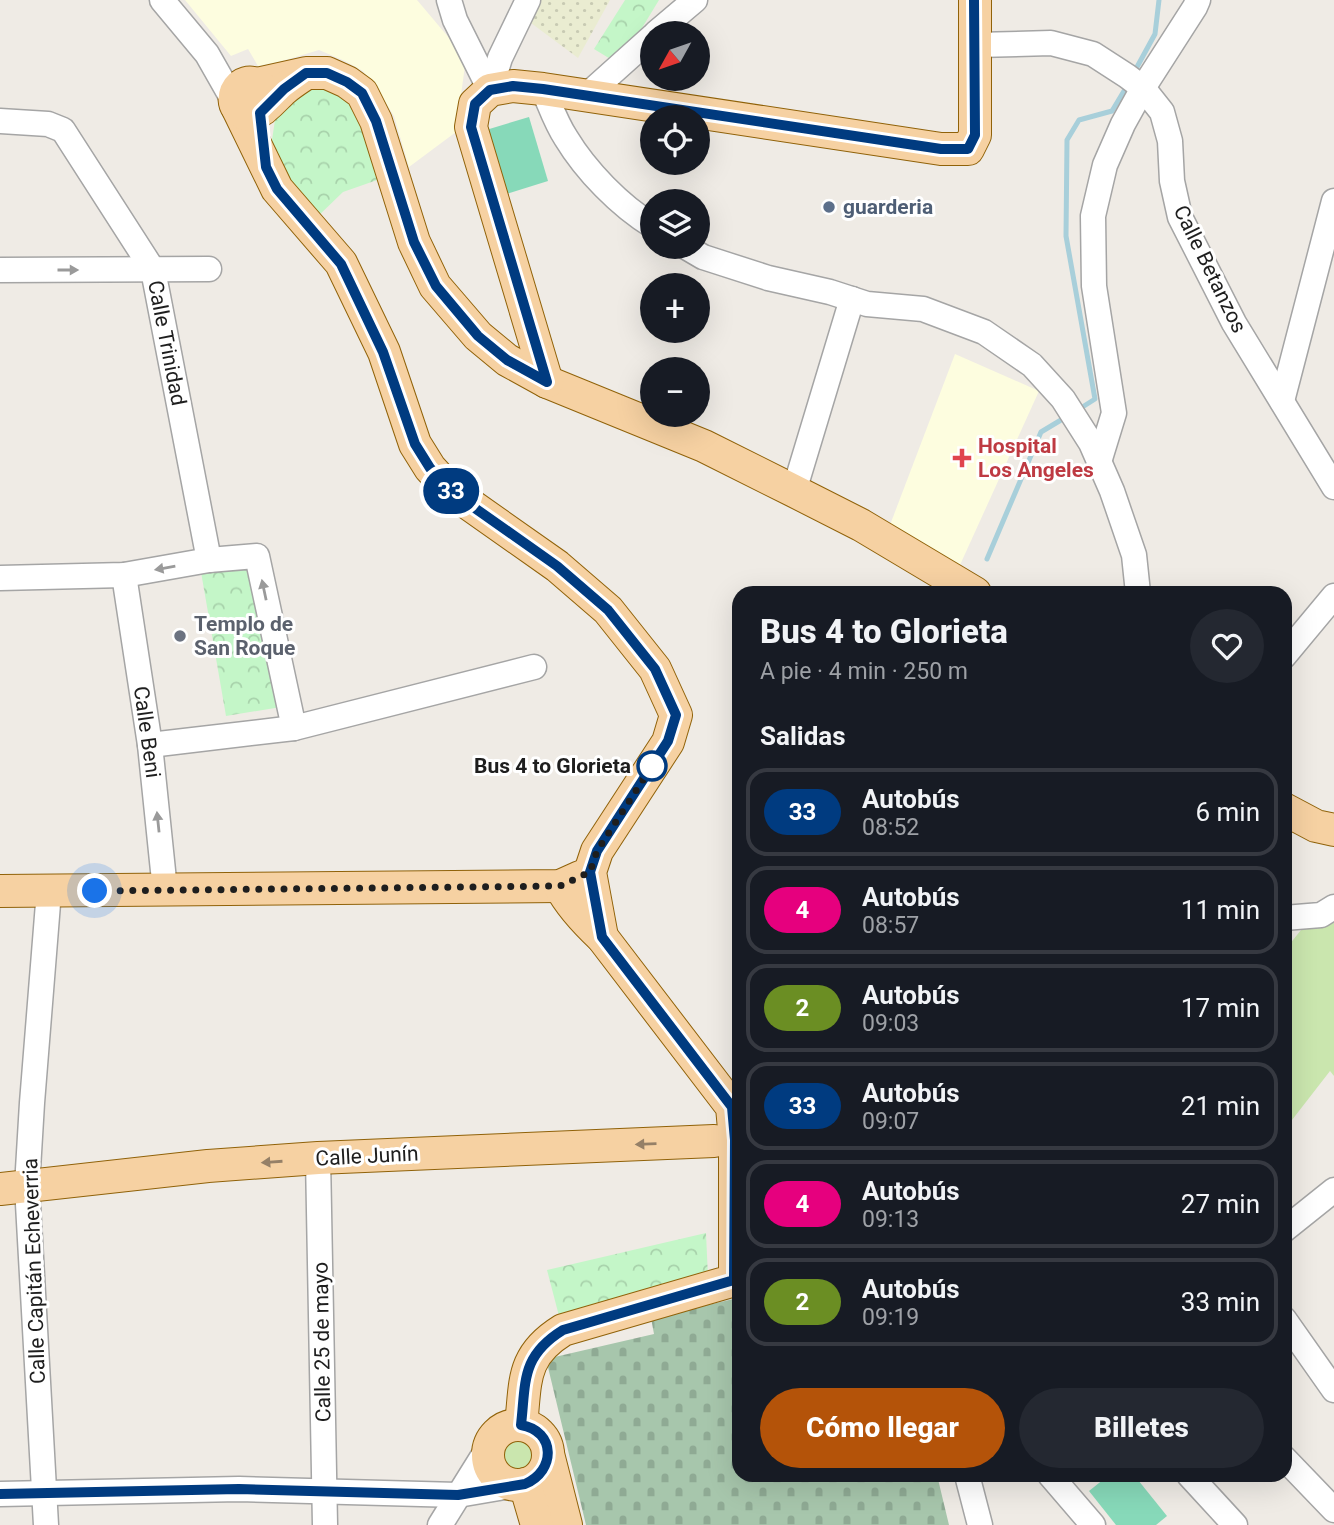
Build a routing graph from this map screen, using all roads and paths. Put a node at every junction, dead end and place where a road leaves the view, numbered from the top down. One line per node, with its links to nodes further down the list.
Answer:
1 (162, 0): 14 (street)
2 (449, 0): 12 (street)
3 (528, 0): 12 (street)
4 (695, 0): 7 (street)
5 (975, 0): 9 (main road)
6 (1198, 0): 10 (street)
7 (665, 21)
8 (640, 44): 13 (street)
9 (976, 45): 10 (street, Calle Betanzos); 13 (main road)
10 (1143, 88): 24 (street, Calle Betanzos); 25 (street)
11 (543, 89): 12 (main road); 13 (main road); 17 (street)
12 (490, 90): 23 (main road)
13 (586, 96)
14 (250, 100): 23 (main road); 40 (main road)
15 (0, 121): 21 (street, Calle Trinidad)
16 (1334, 201): 24 (street)
17 (640, 219)
18 (708, 259): 22 (street)
19 (209, 269): 21 (street)
20 (0, 270): 21 (street, one-way to 21)
21 (153, 270): 28 (street, Calle Trinidad)
22 (852, 299): 25 (street); 27 (street)
23 (547, 382): 27 (main road)
24 (1282, 401): 26 (street, Calle Betanzos)
25 (1099, 461): 32 (street)
26 (1334, 487)
27 (794, 491): 31 (main road)
28 (209, 560): 29 (street, one-way to 29); 36 (street, one-way to 28)
29 (124, 575): 30 (street); 37 (street, Calle Beni)
30 (0, 578)
31 (963, 586)
32 (1137, 586)
33 (1334, 596): 34 (street)
34 (1292, 646)
35 (534, 667): 36 (street)
36 (294, 728): 37 (street)
37 (150, 745): 42 (street, Calle Beni, one-way to 37)
38 (1292, 813): 39 (main road)
39 (1334, 830)
40 (590, 872): 41 (main road); 47 (main road)
41 (560, 886): 42 (main road); 47 (main road)
42 (165, 890): 44 (main road)
43 (0, 891): 44 (main road)
44 (49, 891): 50 (street, Calle Capitán Echeverria)
45 (1334, 907): 46 (street)
46 (1292, 920)
47 (602, 937): 48 (main road)
48 (730, 1125): 49 (main road, Calle Junín, one-way to 49); 53 (main road)
49 (318, 1158): 50 (main road, Calle Junín, one-way to 50); 65 (street, Calle 25 de mayo)
50 (14, 1188): 64 (street, Calle Capitán Echeverria)
51 (1334, 1190): 52 (street)
52 (1292, 1224)
53 (731, 1281): 56 (main road)
54 (1292, 1330): 55 (street)
55 (1334, 1390)
56 (521, 1425): 57 (main road); 58 (main road)
57 (488, 1448): 63 (main road); 67 (street)
58 (548, 1454): 63 (main road); 73 (main road)
59 (1292, 1466): 68 (street)
60 (969, 1482): 74 (street)
61 (1056, 1482): 75 (street)
62 (1195, 1482): 76 (street)
63 (520, 1484): 67 (street); 72 (main road)
64 (44, 1492): 65 (street); 66 (street); 69 (street, Calle Capitán Echeverria)
65 (325, 1492): 67 (street); 70 (street, Calle 25 de mayo)
66 (0, 1494)
67 (458, 1495): 71 (street)
68 (1334, 1510)
69 (46, 1525)
70 (325, 1525)
71 (440, 1525)
72 (537, 1525)
73 (566, 1525)
74 (980, 1525)
75 (1093, 1525)
76 (1235, 1525)

